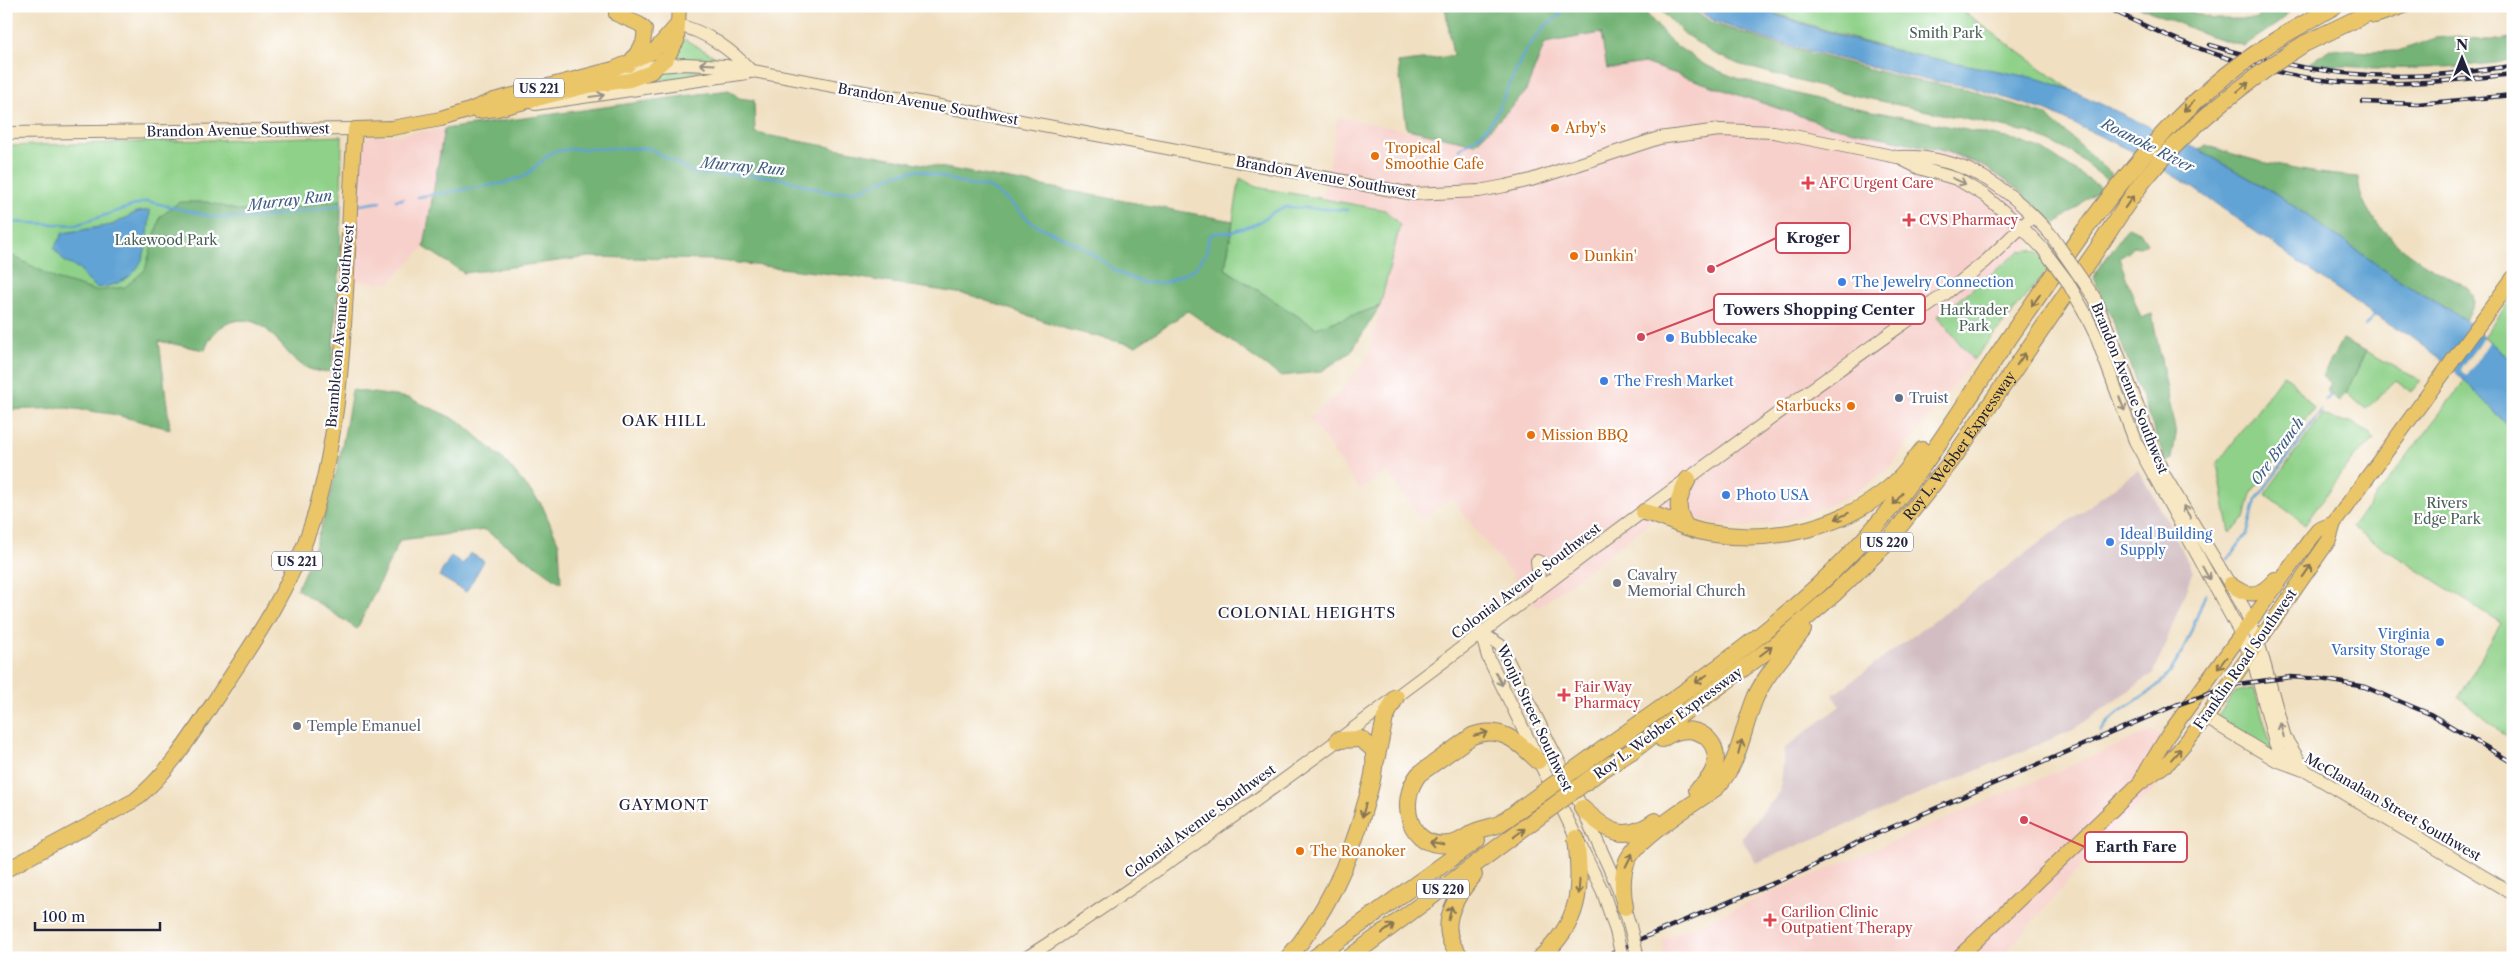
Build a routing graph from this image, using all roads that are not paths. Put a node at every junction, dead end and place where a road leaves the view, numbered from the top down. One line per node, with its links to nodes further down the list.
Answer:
1 (679, 6): 6 (main road, US 221)
2 (2335, 6): 20 (highway, Roy L. Webber Expressway / US 220, one-way to 20, bridge)
3 (2383, 6): 7 (highway, Roy L. Webber Expressway / US 220)
4 (2402, 6): 7 (highway)
5 (616, 14): 8 (main road)
6 (677, 25): 8 (main road, US 221); 9 (main road, Brandon Avenue Southwest / US 221); 11 (main road)
7 (2341, 25): 29 (highway, Roy L. Webber Expressway / US 220, one-way to 7, bridge)
8 (628, 65): 10 (main road, US 221)
9 (660, 65): 10 (main road, Brandon Avenue Southwest); 11 (main road, Brandon Avenue Southwest, one-way to 9); 12 (main road, Brandon Avenue Southwest / US 221)
10 (613, 69): 13 (main road, Brandon Avenue Southwest / US 221)
11 (752, 72): 12 (main road, Brandon Avenue Southwest, one-way to 11); 16 (main road, Brandon Avenue Southwest)
12 (497, 109): 13 (main road, Brandon Avenue Southwest / US 221)
13 (467, 111): 14 (main road, Brandon Avenue Southwest / US 221)
14 (354, 129): 15 (main road, Brandon Avenue Southwest); 47 (main road, Brambleton Avenue Southwest / US 221)
15 (6, 133)
16 (1897, 157): 17 (main road, Brandon Avenue Southwest); 18 (main road, Brandon Avenue Southwest, one-way to 18)
17 (2034, 216): 18 (main road, Colonial Avenue Southwest); 27 (main road, Brandon Avenue Southwest, one-way to 17, bridge)
18 (2022, 227): 21 (main road, Colonial Avenue Southwest); 32 (main road, Brandon Avenue Southwest, one-way to 32, bridge)
19 (2513, 278): 23 (main road, Franklin Road Southwest)
20 (1986, 373): 24 (highway, one-way to 24); 44 (highway, Roy L. Webber Expressway / US 220, one-way to 44, bridge)
21 (1688, 479): 22 (main road, Colonial Avenue Southwest); 24 (highway)
22 (1644, 512): 24 (highway); 26 (main road, Colonial Avenue Southwest)
23 (2334, 523): 25 (main road, Franklin Road Southwest); 33 (main road, Franklin Road Southwest, one-way to 23)
24 (1686, 527)
25 (2309, 542): 27 (main road); 30 (main road, Franklin Road Southwest)
26 (1572, 565): 28 (main road, Colonial Avenue Southwest); 28 (main road)
27 (2230, 584): 30 (main road, Brandon Avenue Southwest)
28 (1535, 592): 31 (main road, Colonial Avenue Southwest)
29 (1812, 614): 38 (highway, Roy L. Webber Expressway / US 220, one-way to 29); 49 (highway, one-way to 29)
30 (2251, 624): 32 (main road, Franklin Road Southwest); 33 (main road, Brandon Avenue Southwest)
31 (1481, 633): 35 (main road, Colonial Avenue Southwest); 39 (main road, Wonju Street Southwest, one-way to 39); 43 (main road, Wonju Street Southwest)
32 (2242, 636): 34 (main road, Brandon Avenue Southwest); 42 (main road, Franklin Road Southwest, one-way to 42)
33 (2258, 641): 34 (main road, Franklin Road Southwest); 40 (main road, Brandon Avenue Southwest, one-way to 33)
34 (2249, 655): 36 (main road, Franklin Road Southwest); 40 (main road, Brandon Avenue Southwest)
35 (1396, 697): 37 (main road, Colonial Avenue Southwest); 41 (highway)
36 (2206, 718): 40 (main road, McClanahan Street Southwest); 42 (main road, Franklin Road Southwest, one-way to 36)
37 (1338, 740): 41 (highway); 50 (main road, Colonial Avenue Southwest)
38 (1632, 751): 43 (highway); 46 (highway, Roy L. Webber Expressway / US 220, one-way to 38, bridge)
39 (1538, 761): 44 (highway, one-way to 39); 45 (main road, Wonju Street Southwest)
40 (2306, 772): 48 (main road, McClanahan Street Southwest)
41 (1373, 774): 51 (highway, one-way to 51)
42 (2140, 783): 58 (main road, Franklin Road Southwest)
43 (1582, 808): 49 (main road, Wonju Street Southwest)
44 (1499, 824): 52 (highway, US 220)
45 (1576, 838): 55 (highway, one-way to 55); 56 (main road, Wonju Street Southwest, bridge)
46 (1496, 850): 53 (highway, Roy L. Webber Expressway / US 220, one-way to 46); 54 (highway, one-way to 46)
47 (6, 870)
48 (2513, 894)
49 (1625, 907): 57 (main road, Wonju Street Southwest, bridge)
50 (1026, 958)
51 (1288, 958)
52 (1314, 958)
53 (1349, 958)
54 (1462, 958)
55 (1540, 958)
56 (1622, 958)
57 (1638, 958)
58 (1958, 958)

